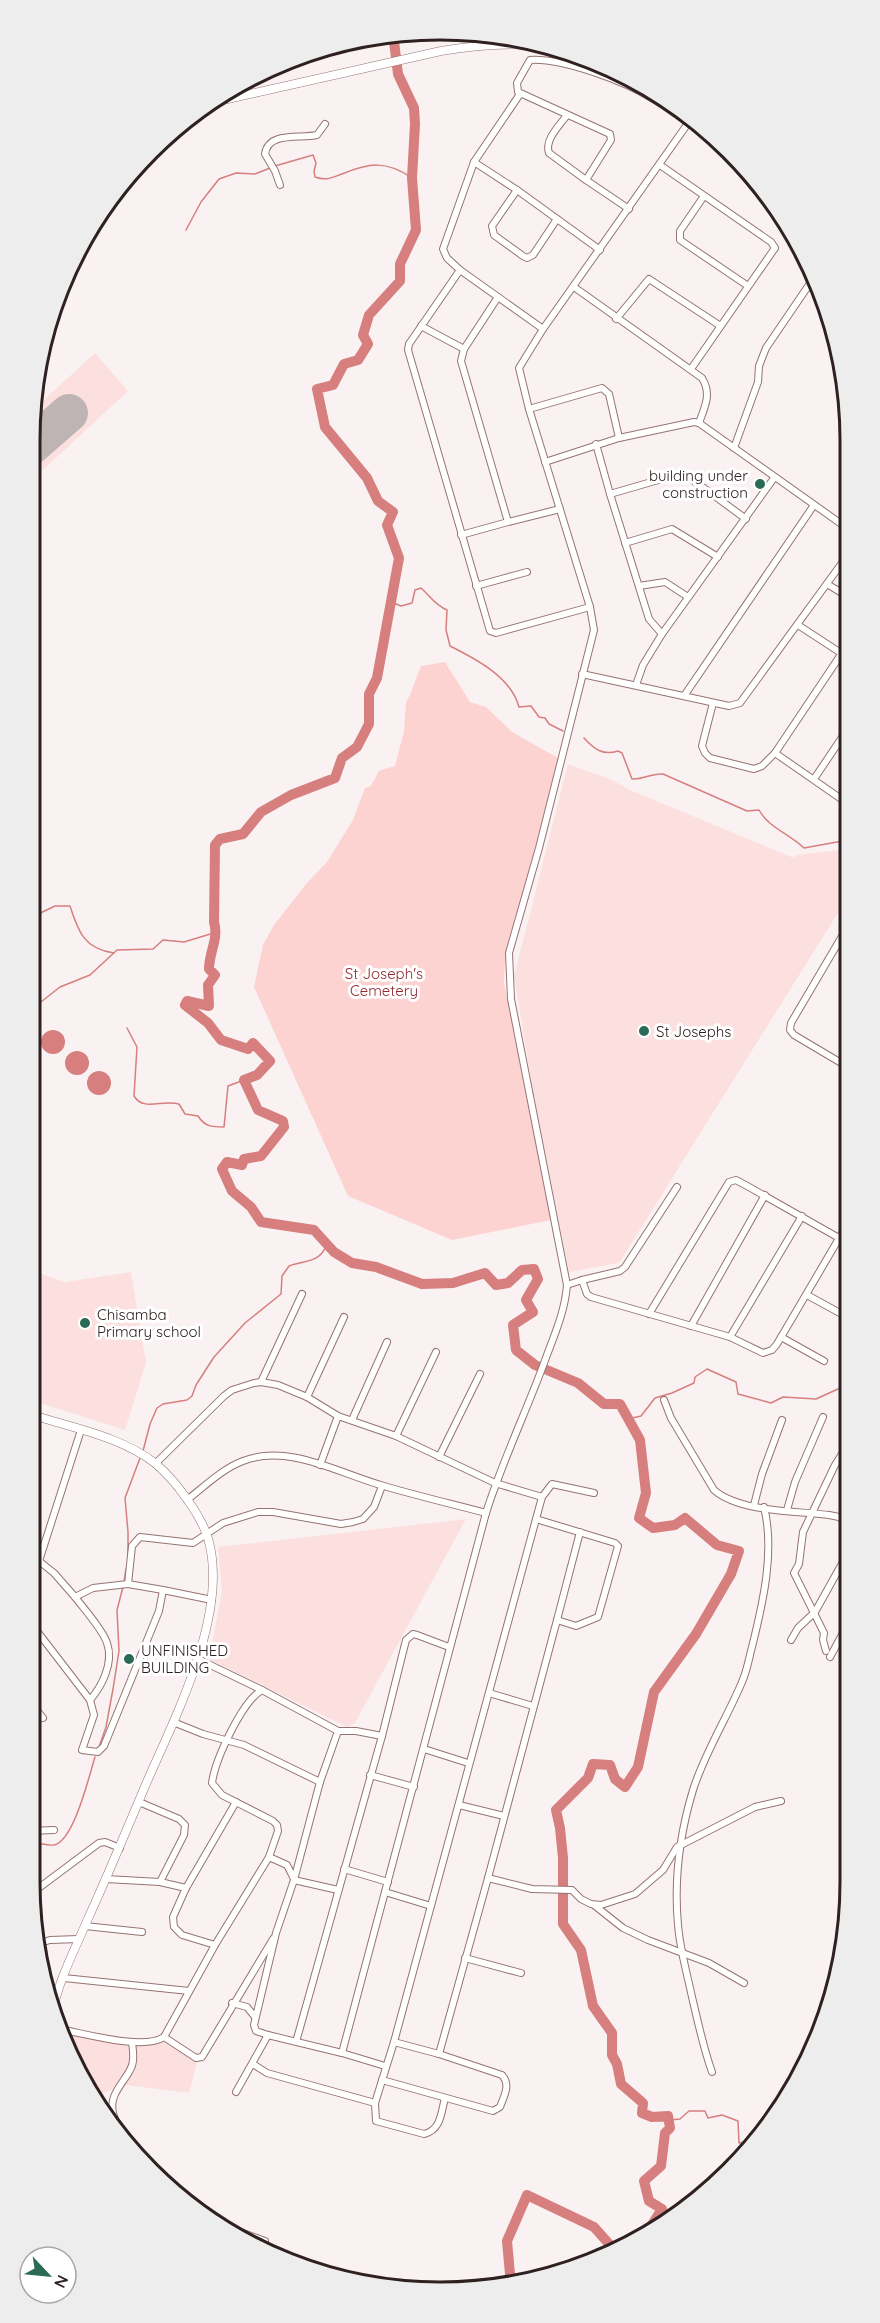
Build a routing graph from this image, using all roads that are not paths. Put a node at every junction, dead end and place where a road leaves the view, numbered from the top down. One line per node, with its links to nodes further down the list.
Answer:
1 (500, 45): 4 (street)
2 (619, 83): 3 (street)
3 (520, 94): 5 (street); 8 (street)
4 (235, 97)
5 (567, 115): 10 (street); 10 (street)
6 (325, 124): 11 (street)
7 (686, 126): 9 (street)
8 (474, 162): 12 (street); 17 (street)
9 (660, 165): 13 (street); 14 (street)
10 (586, 180): 14 (street)
11 (280, 185)
12 (517, 190): 15 (street); 15 (street)
13 (704, 196): 19 (street); 19 (street)
14 (629, 209): 16 (street)
15 (557, 219): 16 (street)
16 (600, 250): 20 (street)
17 (460, 270): 21 (street); 24 (street)
18 (808, 285): 32 (street)
19 (748, 286): 23 (street)
20 (574, 288): 22 (street); 25 (street)
21 (498, 297): 25 (street); 26 (street)
22 (616, 319): 23 (street); 27 (street)
23 (719, 325): 27 (street)
24 (421, 326): 26 (street); 41 (street)
25 (543, 329): 28 (street)
26 (464, 349): 39 (street)
27 (691, 369): 29 (street)
28 (529, 409): 30 (street); 33 (street)
29 (699, 423): 30 (street); 32 (street)
30 (619, 438): 31 (street)
31 (596, 444): 33 (street); 35 (street)
32 (734, 448): 34 (street)
33 (545, 462): 37 (street)
34 (774, 478): 36 (street); 38 (street)
35 (610, 494): 38 (street); 42 (street)
36 (814, 505): 40 (street); 58 (street)
37 (560, 508): 39 (street); 51 (street)
38 (746, 519): 43 (street)
39 (508, 522): 41 (street)
40 (840, 523)
41 (461, 535): 47 (street)
42 (625, 543): 43 (street); 48 (street)
43 (718, 558): 50 (street)
44 (840, 566): 46 (street)
45 (527, 572): 47 (street)
46 (827, 584): 49 (street); 52 (street)
47 (476, 586): 51 (street)
48 (639, 586): 50 (street); 53 (street)
49 (840, 592)
50 (688, 597): 53 (street)
51 (590, 607): 56 (street)
52 (798, 624): 54 (street); 59 (street)
53 (662, 634): 57 (street)
54 (840, 652)
55 (840, 661): 61 (street)
56 (582, 674): 57 (street); 71 (street)
57 (636, 685): 58 (street)
58 (684, 696): 59 (street)
59 (713, 703): 61 (street)
60 (840, 740): 62 (street)
61 (775, 753): 62 (street)
62 (814, 779): 63 (street)
63 (840, 797)
64 (840, 940): 65 (street)
65 (840, 1061)
66 (677, 1187): 70 (street)
67 (765, 1195): 68 (street); 74 (street); 77 (street)
68 (802, 1216): 69 (street); 78 (street)
69 (840, 1238): 73 (street)
70 (582, 1280): 71 (street); 74 (street)
71 (567, 1285): 98 (street)
72 (302, 1294): 84 (street)
73 (807, 1295): 75 (street); 79 (street)
74 (649, 1314): 77 (street)
75 (840, 1314)
76 (344, 1317): 85 (street)
77 (691, 1326): 78 (street)
78 (730, 1337): 79 (street)
79 (781, 1337): 82 (street)
80 (387, 1342): 90 (street)
81 (436, 1352): 93 (street)
82 (824, 1361)
83 (480, 1374): 94 (street)
84 (261, 1382): 85 (street); 96 (street)
85 (307, 1397): 87 (street)
86 (664, 1400): 103 (street)
87 (338, 1416): 90 (street); 97 (street)
88 (40, 1417): 92 (street)
89 (824, 1417): 105 (street)
90 (352, 1420): 93 (street)
91 (782, 1420): 103 (street)
92 (81, 1430): 96 (street); 112 (street)
93 (396, 1436): 94 (street)
94 (440, 1456): 98 (street)
95 (840, 1461): 107 (street)
96 (155, 1464): 102 (street)
97 (320, 1465): 99 (street); 102 (street)
98 (495, 1483): 101 (street); 106 (street)
99 (382, 1486): 106 (street); 111 (street)
100 (594, 1493): 101 (street)
101 (542, 1497): 109 (street)
102 (187, 1500): 111 (street)
103 (754, 1506): 104 (street)
104 (764, 1507): 105 (street); 148 (street)
105 (787, 1510): 107 (street)
106 (486, 1513): 124 (street)
107 (813, 1513): 108 (street); 119 (street)
108 (840, 1517)
109 (536, 1519): 110 (street); 127 (street)
110 (580, 1532): 120 (street); 120 (street)
111 (206, 1533): 115 (street); 118 (street)
112 (40, 1558)
113 (40, 1562): 117 (street)
114 (840, 1567): 119 (street)
115 (123, 1585): 116 (street); 117 (street)
116 (163, 1590): 118 (street); 128 (street)
117 (75, 1597): 128 (street)
118 (212, 1600): 125 (street)
119 (815, 1612): 122 (street); 123 (street)
120 (557, 1620): 129 (street)
121 (40, 1635): 128 (street)
122 (840, 1636)
123 (791, 1640)
124 (449, 1647): 134 (street); 136 (street)
125 (198, 1659): 126 (street); 132 (street)
126 (262, 1690): 133 (street); 135 (street)
127 (489, 1693): 129 (street); 137 (street)
128 (90, 1700)
129 (533, 1706): 145 (street)
130 (40, 1715): 131 (street)
131 (43, 1719)
132 (173, 1722): 135 (street); 142 (street)
133 (338, 1731): 134 (street); 139 (street)
134 (382, 1736): 138 (street)
135 (227, 1740): 139 (street); 143 (street)
136 (424, 1749): 137 (street); 140 (street)
137 (468, 1763): 144 (street)
138 (370, 1775): 140 (street); 151 (street)
139 (320, 1782): 154 (street)
140 (414, 1787): 156 (street)
141 (781, 1801): 148 (street)
142 (139, 1802): 149 (street); 155 (street)
143 (236, 1802): 150 (street); 158 (street)
144 (459, 1805): 145 (street); 162 (street)
145 (504, 1816): 152 (street)
146 (54, 1830): 147 (street)
147 (40, 1831)
148 (681, 1846): 161 (street); 169 (street)
149 (120, 1848): 153 (street); 157 (street)
150 (269, 1857): 154 (street); 168 (street)
151 (344, 1869): 156 (street); 159 (street)
152 (489, 1878): 161 (street); 170 (street)
153 (106, 1879): 155 (street); 163 (street)
154 (294, 1880): 159 (street); 165 (street)
155 (160, 1882): 158 (street)
156 (388, 1882): 160 (street)
157 (40, 1887)
158 (186, 1888): 168 (street)
159 (338, 1890): 182 (street)
160 (385, 1892): 162 (street); 184 (street)
161 (591, 1904): 169 (street)
162 (431, 1906): 183 (street)
163 (85, 1926): 164 (street); 166 (street)
164 (142, 1932)
165 (276, 1933): 176 (street); 177 (street)
166 (79, 1938): 167 (street); 172 (street)
167 (45, 1942)
168 (215, 1945): 174 (street)
169 (682, 1952): 173 (street); 188 (street)
170 (465, 1958): 171 (street); 185 (street)
171 (521, 1973)
172 (64, 1978): 174 (street); 175 (street)
173 (744, 1983)
174 (189, 1990): 180 (street)
175 (56, 1992)
176 (232, 2003): 177 (street); 180 (street)
177 (255, 2018): 179 (street)
178 (69, 2031): 181 (street)
179 (268, 2035): 182 (street); 186 (street)
180 (164, 2037): 181 (street)
181 (132, 2042): 193 (street)
182 (296, 2042): 184 (street)
183 (394, 2042): 185 (street); 187 (street)
184 (342, 2053): 187 (street)
185 (439, 2054): 191 (street)
186 (252, 2064): 190 (street); 192 (street)
187 (385, 2067): 189 (street)
188 (712, 2072)
189 (382, 2080): 191 (street); 192 (street)
190 (236, 2092)
191 (445, 2098): 192 (street)
192 (375, 2103)
193 (112, 2111)
194 (258, 2239): 195 (street)
195 (265, 2241)

